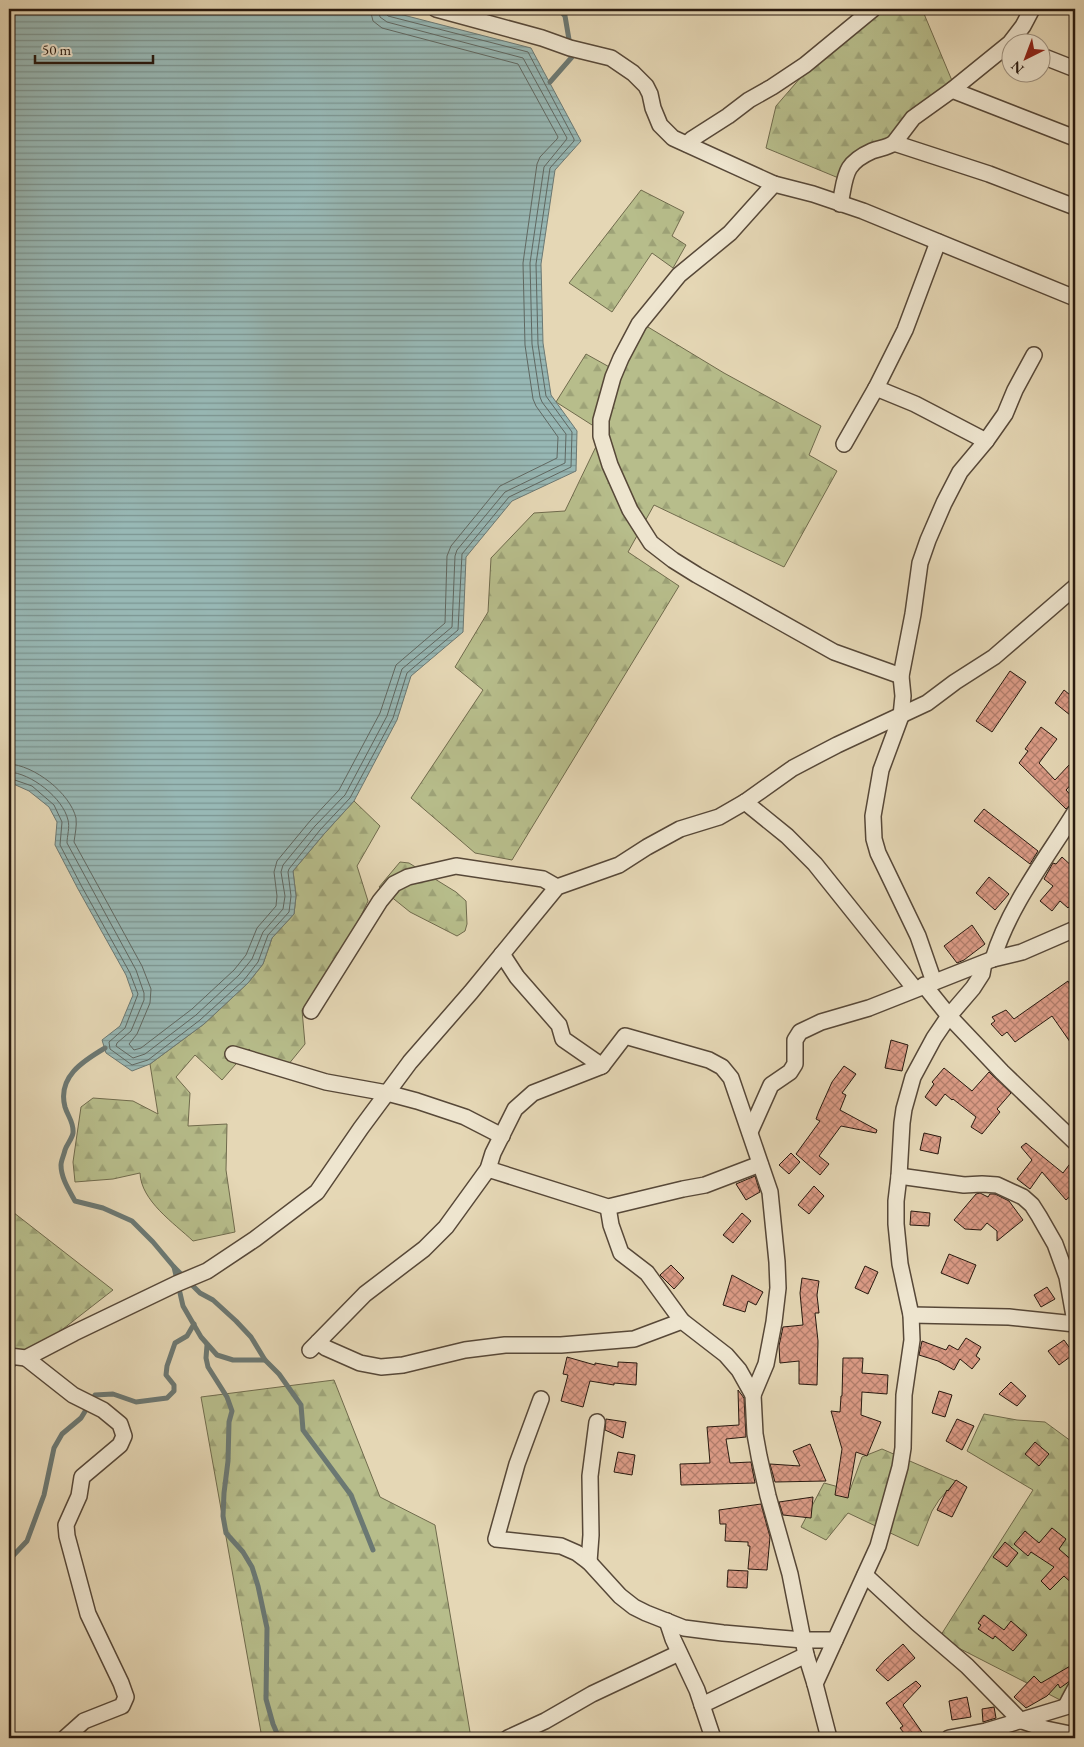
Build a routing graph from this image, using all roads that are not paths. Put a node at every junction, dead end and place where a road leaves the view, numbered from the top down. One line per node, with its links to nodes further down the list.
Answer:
1 (436, 9): 11 (street)
2 (873, 9): 11 (street)
3 (1032, 9): 4 (street)
4 (1019, 32)
5 (1002, 50): 8 (street)
6 (1052, 60): 7 (street)
7 (1075, 69)
8 (952, 90): 9 (street); 10 (street)
9 (1075, 138)
10 (894, 143): 13 (street); 14 (street)
11 (687, 144): 12 (street)
12 (774, 184): 13 (street); 22 (street)
13 (840, 204): 15 (street)
14 (1075, 207)
15 (938, 242): 16 (street); 18 (street)
16 (1075, 298)
17 (1034, 355): 19 (street)
18 (876, 388): 19 (street); 20 (street)
19 (986, 441): 22 (street)
20 (844, 444)
21 (1075, 587): 23 (street)
22 (901, 676): 23 (street)
23 (901, 716): 24 (street); 30 (street)
24 (746, 802): 26 (street); 30 (street)
25 (1075, 812): 29 (street)
26 (557, 887): 28 (street); 31 (street)
27 (1075, 929): 29 (street)
28 (502, 954): 34 (street); 35 (street)
29 (989, 961): 30 (street); 32 (street)
30 (924, 985): 32 (street); 36 (street)
31 (311, 1011)
32 (949, 1016): 38 (street); 41 (street)
33 (233, 1054): 35 (street)
34 (602, 1066): 36 (street); 37 (street)
35 (388, 1093): 37 (street); 47 (street)
36 (750, 1132): 39 (street)
37 (502, 1136): 40 (street)
38 (1075, 1142)
39 (760, 1164): 42 (street); 48 (street)
40 (488, 1169): 42 (street); 44 (street)
41 (899, 1176): 43 (street); 45 (street)
42 (608, 1207): 44 (street)
43 (911, 1315): 45 (street); 52 (street)
44 (682, 1320): 48 (street)
45 (1075, 1323)
46 (9, 1356): 47 (street)
47 (26, 1358): 64 (street)
48 (753, 1395): 54 (street)
49 (541, 1399): 51 (street)
50 (597, 1422): 51 (street)
51 (590, 1562): 53 (street)
52 (865, 1575): 55 (street); 62 (street)
53 (667, 1621): 54 (street); 56 (street)
54 (803, 1640): 55 (street); 57 (street)
55 (834, 1640): 58 (street)
56 (679, 1653): 60 (street); 65 (street)
57 (806, 1655): 58 (street); 60 (street)
58 (815, 1684): 67 (street)
59 (1075, 1688): 61 (street)
60 (702, 1705): 66 (street)
61 (1071, 1705): 62 (street)
62 (1022, 1721): 63 (street); 68 (street)
63 (1075, 1735)
64 (65, 1738)
65 (508, 1738)
66 (714, 1738)
67 (830, 1738)
68 (949, 1738)

